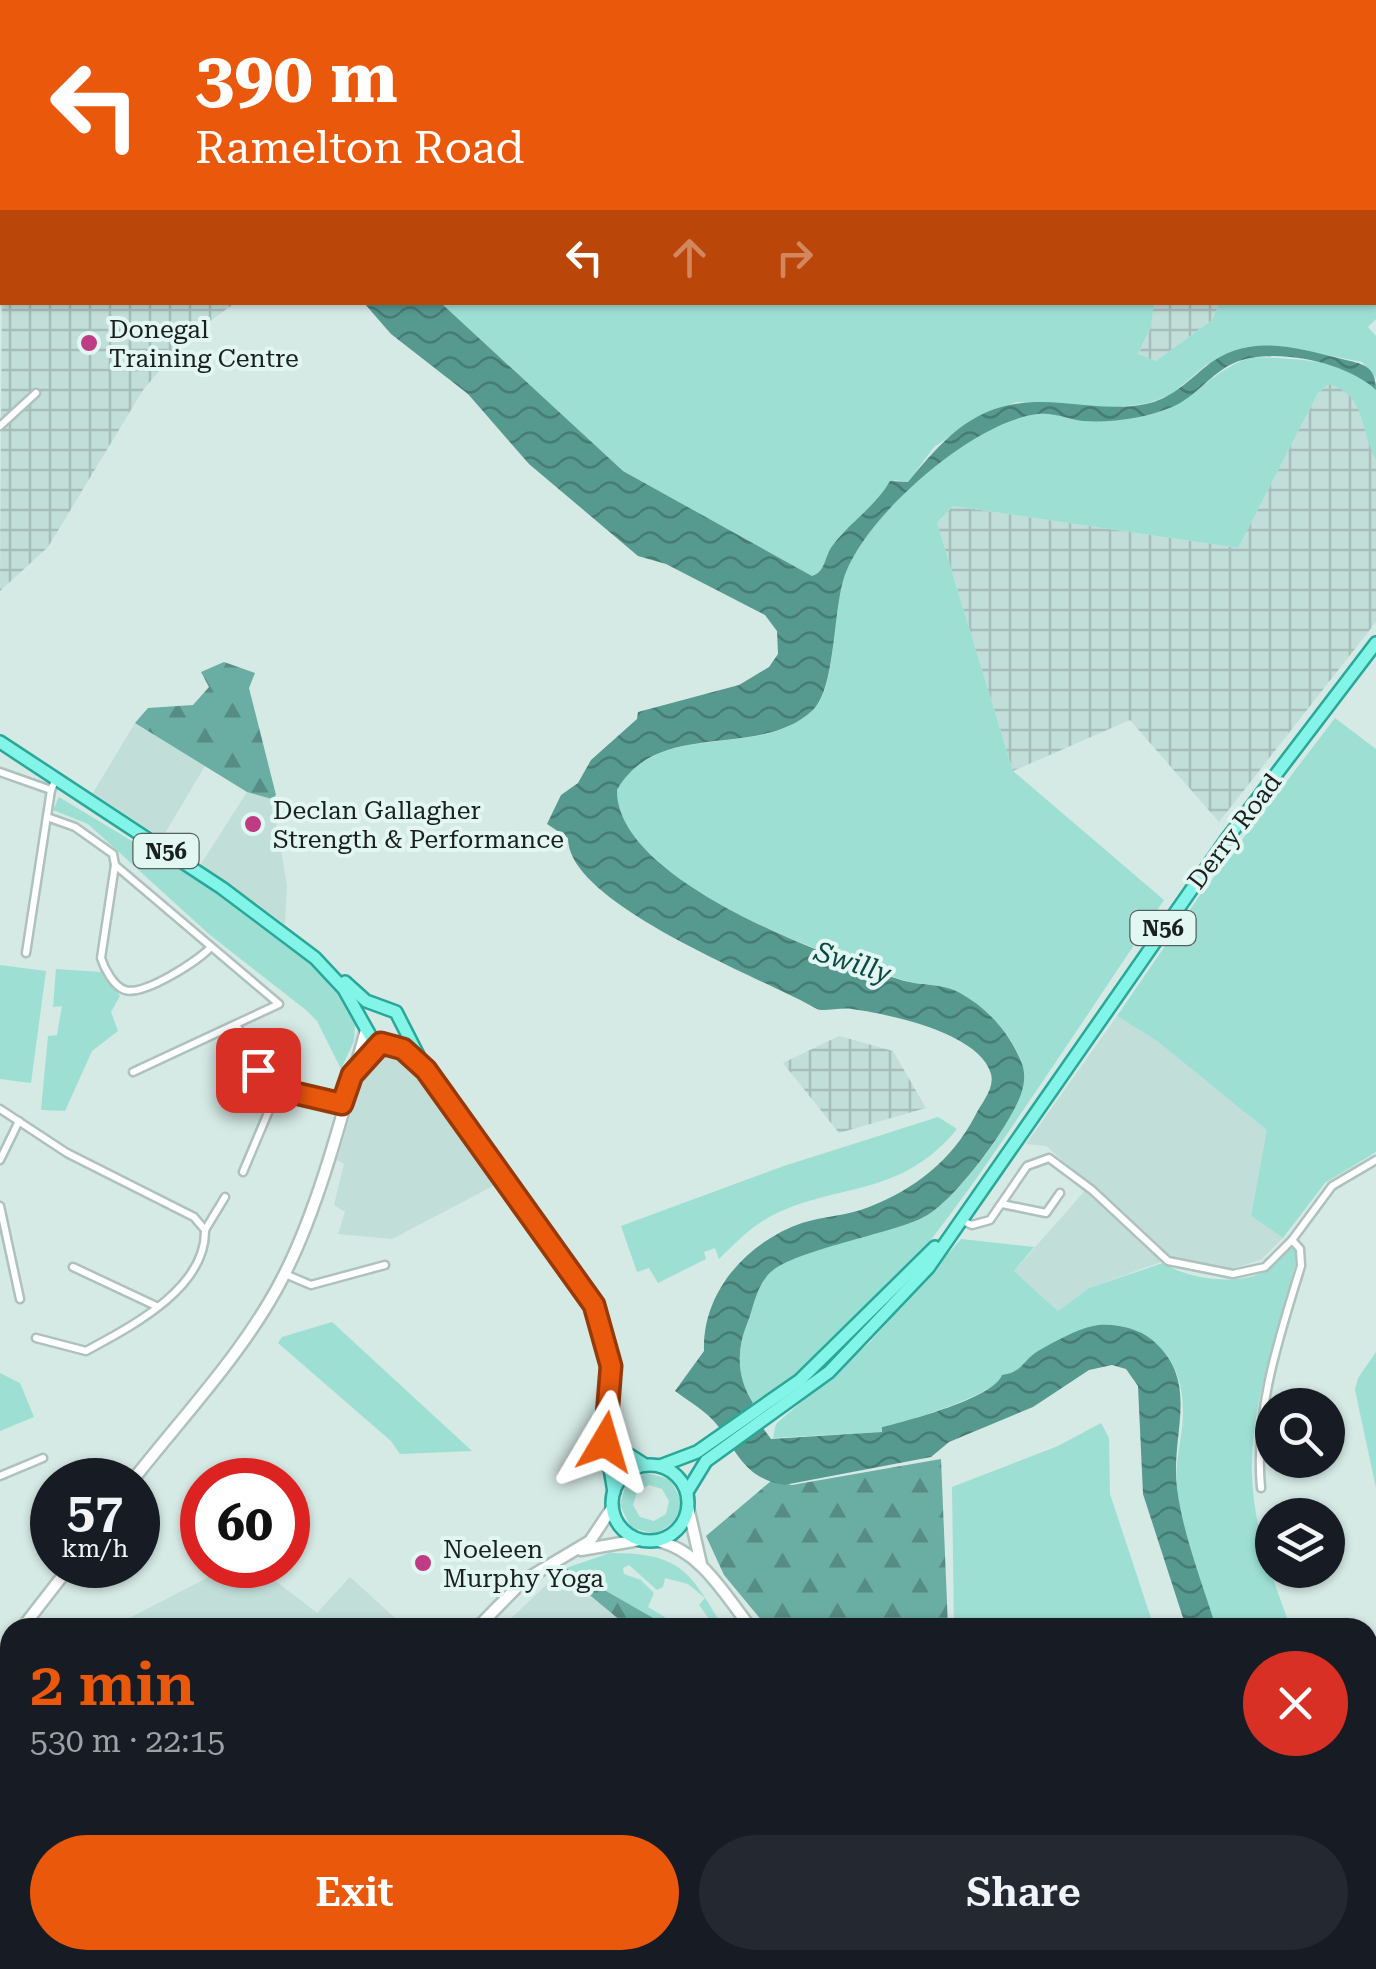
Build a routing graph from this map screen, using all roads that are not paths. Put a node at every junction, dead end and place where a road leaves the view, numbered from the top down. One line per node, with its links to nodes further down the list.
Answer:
1 (36, 393): 2 (street)
2 (0, 426)
3 (1376, 644): 31 (main road, Derry Road / N56)
4 (0, 742): 6 (main road, N56)
5 (0, 772): 6 (street)
6 (53, 784): 7 (street); 11 (main road, N56)
7 (46, 817): 8 (street); 10 (street)
8 (116, 865): 9 (street); 9 (street)
9 (211, 947): 14 (street)
10 (26, 953)
11 (326, 968): 12 (main road, N56); 15 (main road, N56)
12 (381, 1007): 13 (main road, N56); 15 (main road)
13 (401, 1020): 16 (main road); 17 (main road, N56)
14 (237, 1026): 18 (street); 20 (street)
15 (366, 1028): 16 (main road, N56); 19 (main road)
16 (384, 1043): 17 (main road, N56); 19 (main road)
17 (426, 1070): 40 (main road, N56)
18 (134, 1072)
19 (352, 1075): 21 (main road)
20 (278, 1089): 21 (street); 26 (street)
21 (342, 1104): 36 (main road)
22 (0, 1109): 23 (street)
23 (20, 1120): 24 (street); 32 (street)
24 (0, 1160)
25 (1376, 1160): 33 (street)
26 (243, 1172)
27 (1060, 1193): 29 (street)
28 (225, 1198): 32 (street)
29 (1002, 1204): 31 (street); 33 (street)
30 (0, 1206): 37 (street)
31 (960, 1220): 41 (main road, Derry Road / N56)
32 (204, 1230): 38 (street)
33 (1292, 1240): 47 (street)
34 (384, 1265): 36 (street)
35 (72, 1267): 38 (street)
36 (285, 1274): 42 (main road)
37 (20, 1299)
38 (156, 1306): 39 (street)
39 (36, 1338)
40 (608, 1422): 44 (main road); 48 (main road, N56)
41 (720, 1444): 45 (main road, Derry Road / N56); 49 (main road, Derry Road / N56)
42 (151, 1458)
43 (30, 1464): 46 (street)
44 (646, 1466): 45 (main road, N56); 48 (main road)
45 (660, 1466): 49 (main road)
46 (0, 1476)
47 (1262, 1488)
48 (614, 1492): 51 (main road, N56)
49 (687, 1492): 50 (main road)
50 (688, 1507): 53 (main road); 55 (main road)
51 (612, 1508): 52 (main road); 54 (main road)
52 (639, 1540): 53 (main road); 54 (main road)
53 (658, 1541): 55 (main road)
54 (575, 1551): 58 (main road)
55 (702, 1565): 59 (main road)
56 (53, 1588): 57 (main road)
57 (30, 1618)
58 (489, 1618)
59 (743, 1618)

